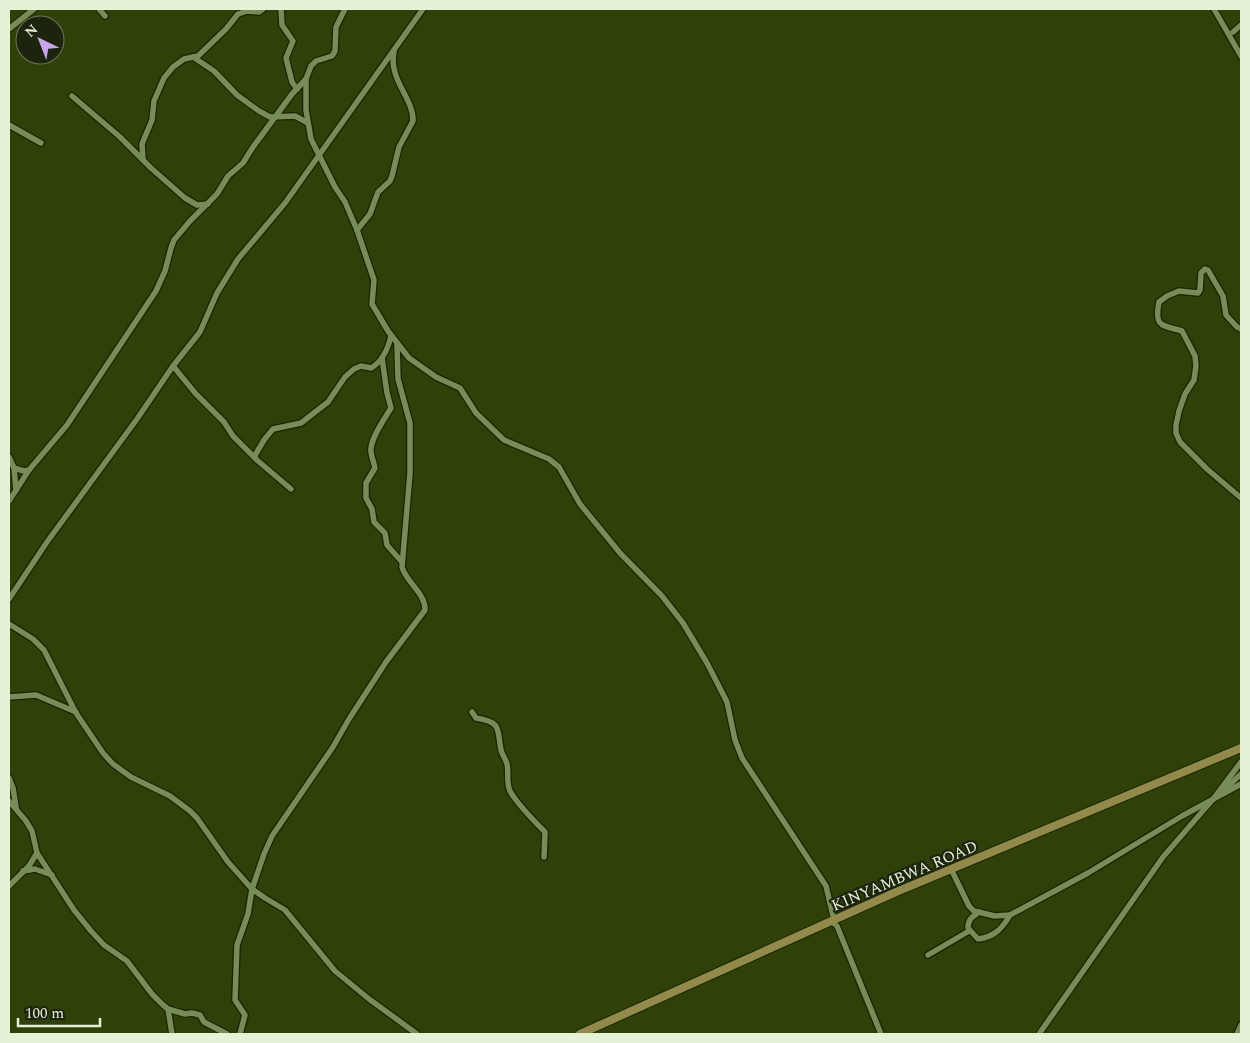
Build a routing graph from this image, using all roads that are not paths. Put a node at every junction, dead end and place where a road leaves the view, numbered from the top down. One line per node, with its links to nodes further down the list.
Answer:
1 (34, 9): 10 (street)
2 (100, 9): 8 (street)
3 (263, 9): 14 (street)
4 (281, 9): 16 (street)
5 (345, 9): 15 (street)
6 (423, 9): 12 (street)
7 (1214, 9): 13 (street)
8 (104, 16)
9 (1241, 25): 11 (street)
10 (9, 29)
11 (1234, 32)
12 (394, 50): 22 (street); 25 (street)
13 (1241, 56)
14 (193, 57): 18 (street); 23 (street)
15 (306, 79): 16 (street); 19 (street)
16 (297, 89): 18 (street)
17 (72, 96): 23 (street)
18 (276, 117): 19 (street); 24 (street)
19 (308, 123): 22 (street)
20 (9, 125): 21 (street)
21 (41, 143)
22 (319, 156): 25 (street); 30 (street)
23 (143, 160): 24 (street)
24 (208, 204): 34 (street)
25 (358, 230): 27 (street)
26 (1241, 330): 37 (street)
27 (391, 336): 28 (street); 29 (street)
28 (396, 343): 39 (street); 62 (street)
29 (382, 358): 32 (street); 39 (street)
30 (173, 366): 32 (street); 40 (street)
31 (9, 457): 33 (street)
32 (254, 457): 35 (street)
33 (14, 468): 34 (street); 36 (street)
34 (29, 470): 36 (street)
35 (291, 489)
36 (16, 490): 38 (street)
37 (1241, 498)
38 (9, 501)
39 (402, 562): 59 (street)
40 (9, 599)
41 (9, 624): 43 (street)
42 (9, 697): 43 (street)
43 (76, 712): 59 (street)
44 (472, 712): 54 (street)
45 (1241, 748): 55 (street, KINYAMBWA ROAD)
46 (1241, 762): 50 (street)
47 (1241, 774): 50 (street)
48 (9, 778): 52 (street)
49 (1241, 784): 50 (street)
50 (1213, 798): 61 (street); 73 (street)
51 (9, 801): 52 (street)
52 (16, 808): 53 (street)
53 (37, 853): 56 (street); 57 (street)
54 (544, 857)
55 (951, 869): 60 (street); 62 (street, KINYAMBWA ROAD)
56 (23, 872): 57 (street); 58 (street)
57 (52, 875): 65 (street)
58 (9, 886)
59 (252, 888): 70 (street); 71 (street)
60 (979, 912): 61 (street); 63 (street)
61 (1010, 915): 63 (street)
62 (832, 921): 67 (street); 72 (street, KINYAMBWA ROAD)
63 (969, 931): 64 (street)
64 (928, 955)
65 (168, 1009): 68 (street); 69 (street)
66 (1241, 1025): 74 (street)
67 (878, 1032)
68 (172, 1034)
69 (227, 1034)
70 (240, 1034)
71 (417, 1034)
72 (580, 1034)
73 (1039, 1034)
74 (1237, 1034)

